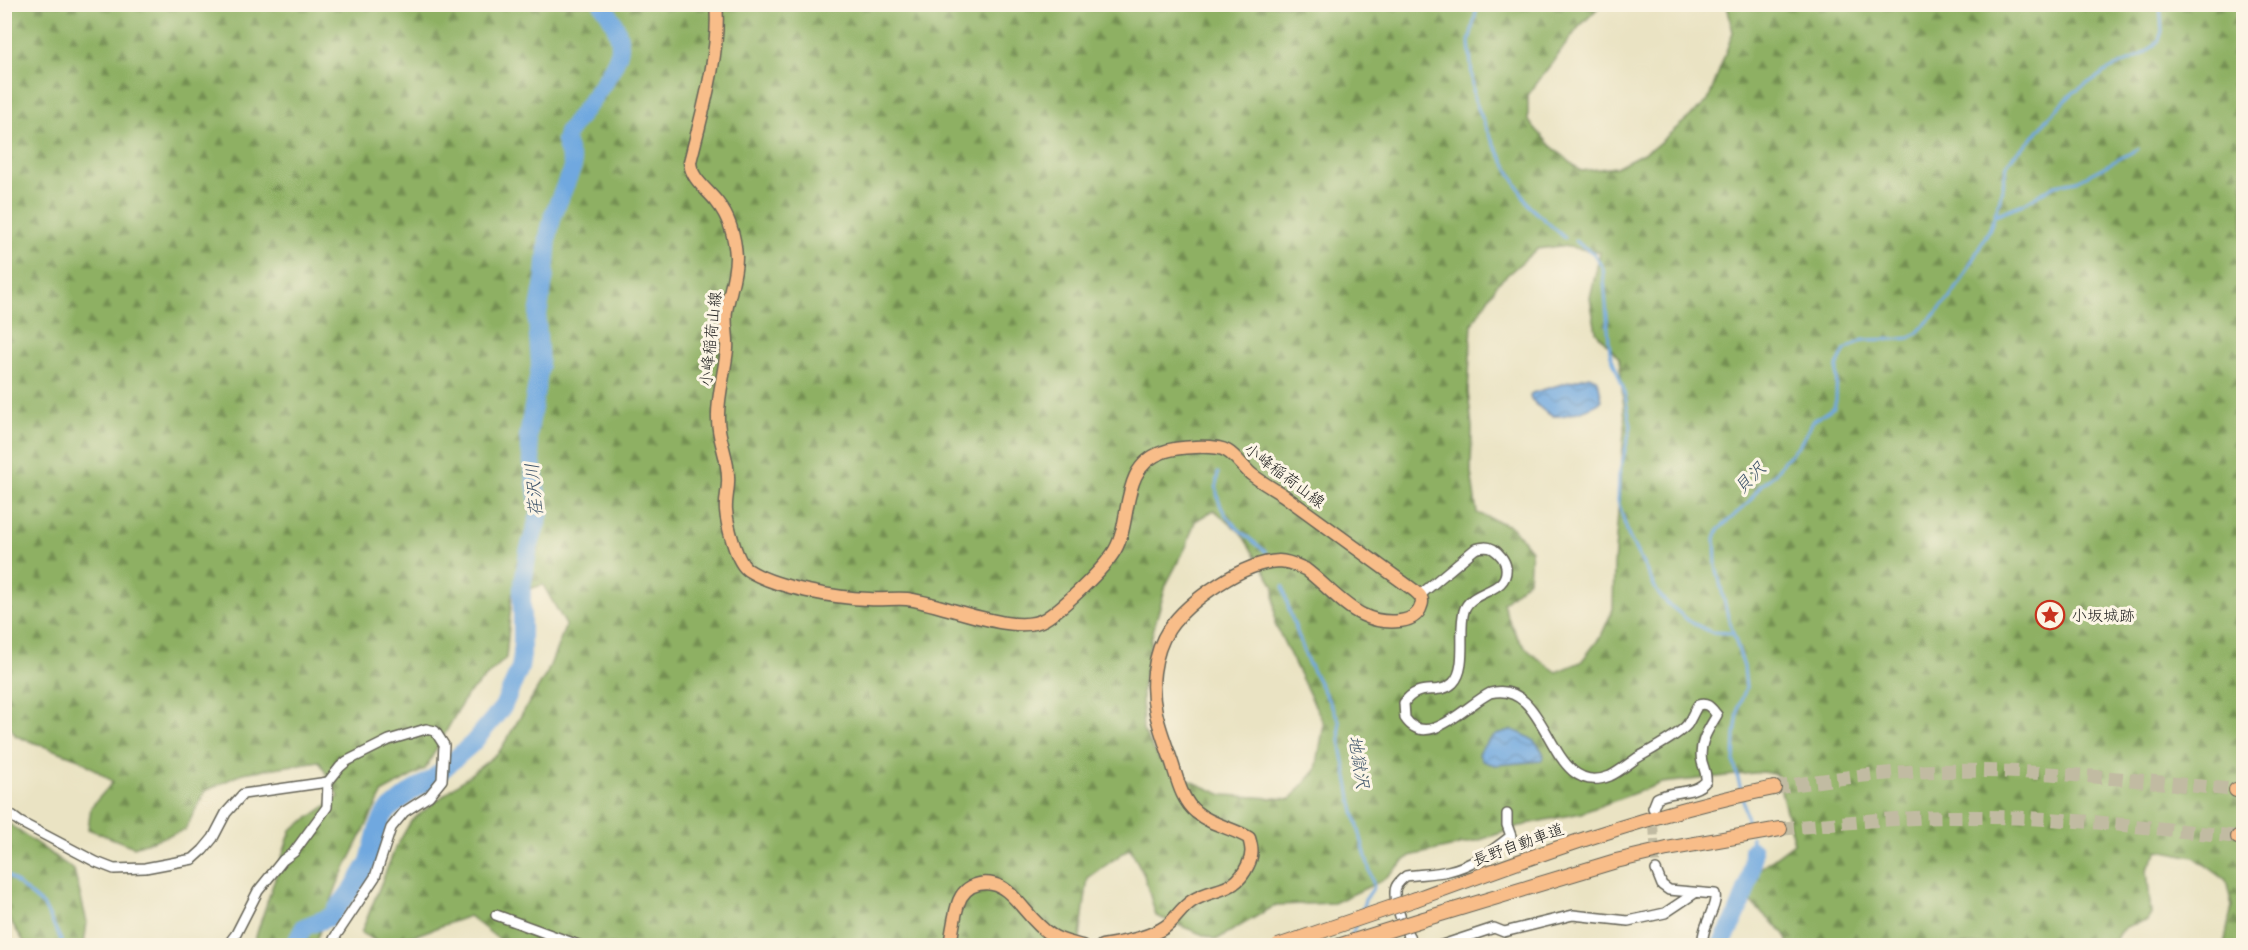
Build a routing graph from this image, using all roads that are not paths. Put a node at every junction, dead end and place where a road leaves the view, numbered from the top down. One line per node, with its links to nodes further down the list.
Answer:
1 (716, 4): 2 (main road, 小峰稲荷山線)
2 (1420, 595): 5 (street); 17 (main road)
3 (328, 782): 6 (street); 12 (street); 13 (street)
4 (1774, 788): 18 (highway, 長野自動車道, bridge)
5 (1653, 808)
6 (4, 810)
7 (1507, 814): 20 (street)
8 (1780, 829): 19 (highway, bridge)
9 (1656, 870): 10 (street)
10 (1695, 893): 21 (street); 22 (street)
11 (496, 915): 14 (street)
12 (227, 945)
13 (331, 945)
14 (581, 945)
15 (950, 945): 16 (main road)
16 (1082, 945)
17 (1102, 945)
18 (1278, 945)
19 (1338, 945)
20 (1417, 945)
21 (1439, 945)
22 (1703, 945)

